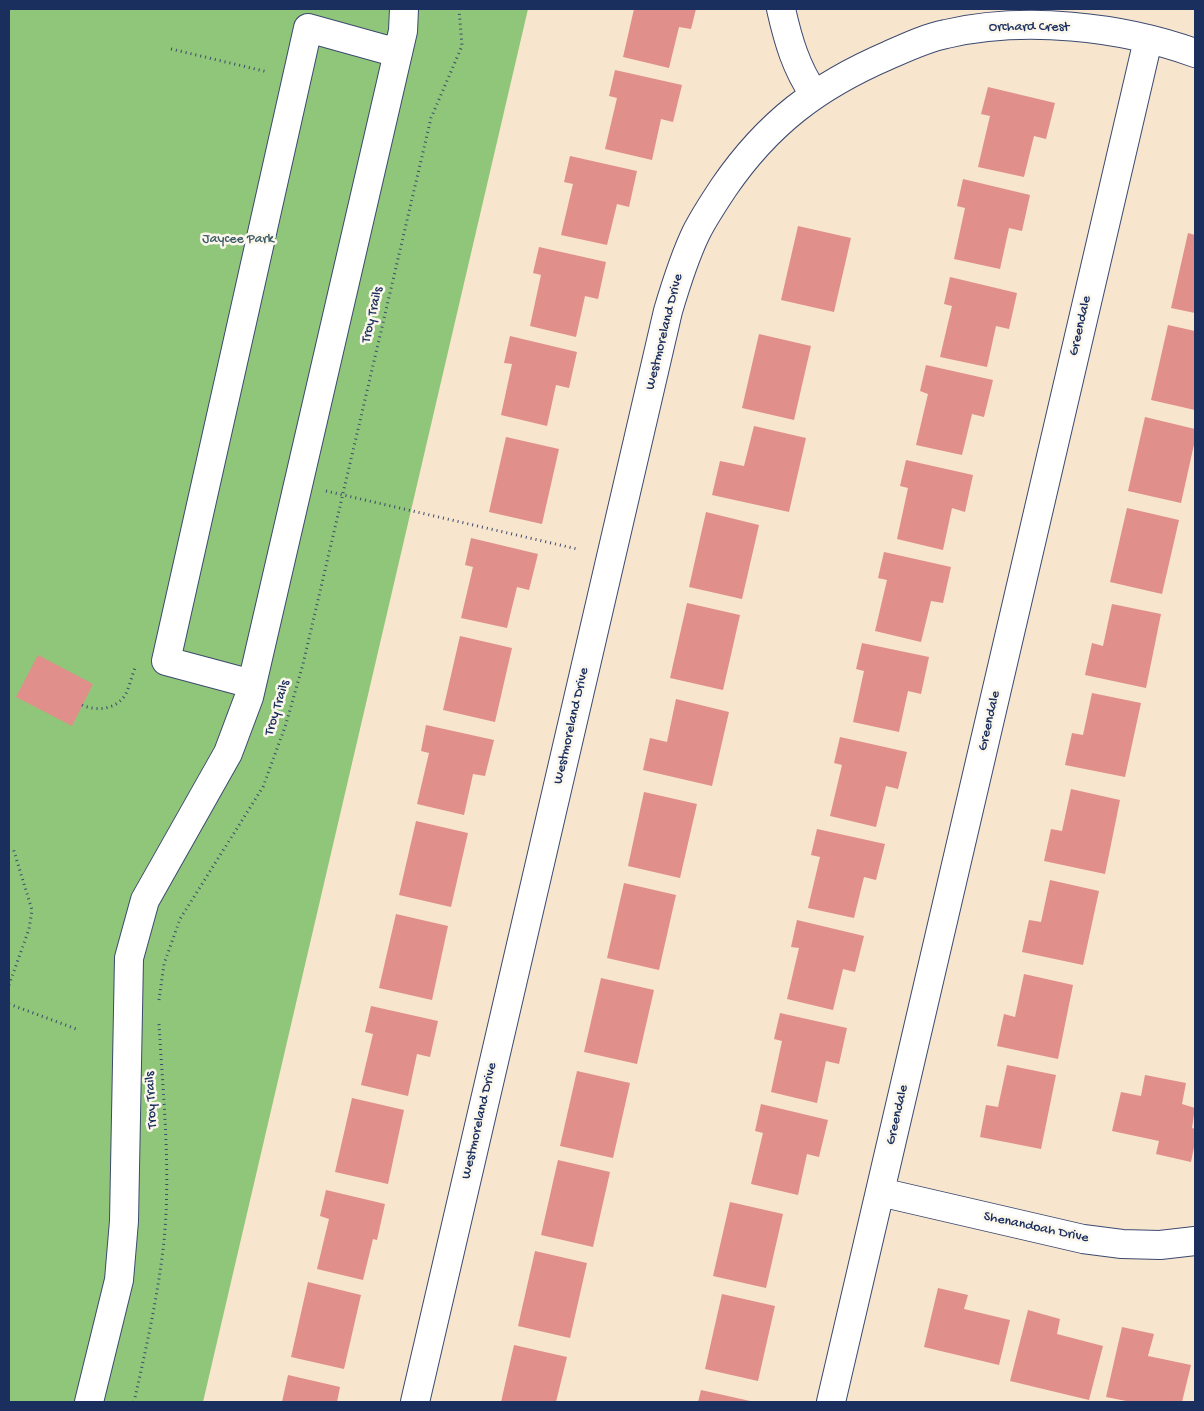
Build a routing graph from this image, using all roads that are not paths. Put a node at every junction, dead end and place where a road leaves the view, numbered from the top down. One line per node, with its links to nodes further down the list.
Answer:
1 (404, 9): 5 (street)
2 (781, 9): 6 (street)
3 (1148, 40): 4 (street, Orchard Crest); 6 (street, Orchard Crest); 8 (street, Greendale)
4 (1195, 52)
5 (398, 53): 7 (street); 7 (street)
6 (814, 94): 11 (street, Westmoreland Drive)
7 (252, 684): 10 (street)
8 (880, 1192): 9 (street, Shenandoah Drive); 12 (street, Greendale)
9 (1195, 1242)
10 (89, 1402)
11 (415, 1402)
12 (831, 1402)

